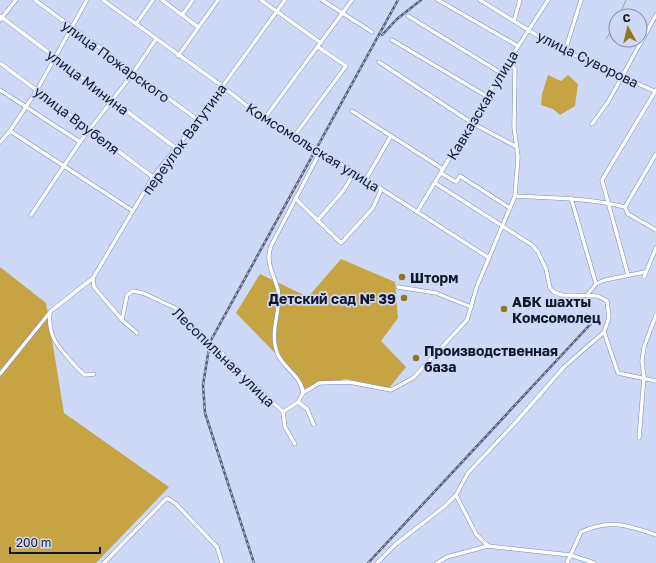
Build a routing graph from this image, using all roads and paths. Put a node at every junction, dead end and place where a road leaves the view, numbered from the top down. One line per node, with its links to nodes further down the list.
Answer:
1 (16, 0): 23 (street)
2 (35, 0): 26 (street, улица Пожарского)
3 (86, 0): 26 (street)
4 (103, 0): 25 (street, Комсомольская улица)
5 (153, 0): 25 (street)
6 (162, 0): 20 (street)
7 (193, 0): 20 (street)
8 (218, 0): 27 (street)
9 (261, 0): 18 (street)
10 (285, 0): 18 (street, переулок Ватутина)
11 (322, 0): 19 (street)
12 (352, 0): 19 (street)
13 (438, 0): 33 (street)
14 (480, 0): 24 (street, улица Суворова)
15 (520, 0): 24 (street)
16 (548, 0): 28 (street, Кавказская улица)
17 (581, 0): 35 (street)
18 (277, 11): 32 (street); 44 (street, переулок Ватутина)
19 (342, 14): 29 (street); 32 (street)
20 (182, 15): 27 (street)
21 (656, 15): 43 (street)
22 (408, 16): 42 (street)
23 (1, 18): 37 (street, улица Минина)
24 (514, 21): 28 (street, улица Суворова)
25 (136, 24): 30 (street, Комсомольская улица)
26 (70, 27): 37 (street); 41 (street, улица Пожарского)
27 (198, 27): 36 (street)
28 (528, 30): 33 (street, Кавказская улица); 35 (street, улица Суворова)
29 (372, 32)
30 (156, 39): 36 (street, Комсомольская улица); 41 (street)
31 (392, 40): 48 (street)
32 (321, 43): 34 (street)
33 (518, 46): 39 (street, Кавказская улица)
34 (318, 47): 52 (street); 58 (street)
35 (564, 51): 43 (street, улица Суворова)
36 (178, 56): 44 (street, Комсомольская улица)
37 (55, 58): 46 (street); 49 (street, улица Минина)
38 (379, 62): 54 (street)
39 (508, 62): 42 (street, Кавказская улица); 63 (street)
40 (0, 63): 46 (street, улица Врубеля)
41 (133, 73): 49 (street); 53 (street, улица Пожарского)
42 (501, 73): 48 (street, Кавказская улица)
43 (622, 76): 47 (street, улица Суворова); 55 (street)
44 (222, 86): 52 (street, Комсомольская улица); 53 (street, переулок Ватутина)
45 (0, 90): 50 (street)
46 (37, 90): 50 (street); 56 (street, улица Врубеля)
47 (656, 91): 78 (street)
48 (488, 97): 54 (street, Кавказская улица)
49 (112, 99): 56 (street); 64 (street, улица Минина)
50 (27, 106): 57 (street); 62 (street)
51 (352, 111): 60 (street)
52 (264, 119): 58 (street, Комсомольская улица)
53 (198, 120): 64 (street, переулок Ватутина)
54 (472, 123): 63 (street); 68 (street, Кавказская улица)
55 (592, 124)
56 (90, 130): 62 (street); 71 (street, улица Врубеля)
57 (10, 131): 59 (street); 67 (street)
58 (295, 135): 65 (street, Комсомольская улица)
59 (2, 136): 61 (street)
60 (391, 136): 68 (street); 72 (street)
61 (0, 142)
62 (80, 142): 67 (street)
63 (515, 146): 75 (street)
64 (176, 148): 71 (street, переулок Ватутина)
65 (320, 152): 69 (street, Комсомольская улица); 76 (street)
66 (656, 154): 79 (street)
67 (63, 167): 81 (street); 83 (street)
68 (443, 169): 70 (street, Кавказская улица)
69 (355, 172): 72 (street, Комсомольская улица); 84 (street)
70 (441, 173): 73 (street, Кавказская улица); 80 (street)
71 (153, 176): 81 (street, переулок Ватутина)
72 (366, 179): 74 (street, Комсомольская улица)
73 (435, 183): 82 (street, Кавказская улица); 85 (street)
74 (380, 190): 82 (street, Комсомольская улица); 84 (street)
75 (515, 196): 77 (street); 80 (street)
76 (295, 198): 84 (street); 106 (street)
77 (571, 198): 78 (street); 93 (street)
78 (608, 202): 79 (street); 90 (street)
79 (625, 207): 86 (street)
80 (510, 208): 85 (street)
81 (133, 211): 92 (street, переулок Ватутина)
82 (417, 212): 88 (street, Комсомольская улица)
83 (31, 215)
84 (318, 221)
85 (502, 225): 88 (street); 95 (street)
86 (656, 230)
87 (656, 248): 89 (street)
88 (489, 258): 96 (street)
89 (645, 272): 90 (street); 91 (street)
90 (628, 275): 93 (street)
91 (644, 277)
92 (93, 278): 97 (street, переулок Ватутина); 99 (street)
93 (596, 284): 95 (street)
94 (398, 287): 96 (street)
95 (588, 295): 100 (street)
96 (471, 307): 106 (street)
97 (51, 311): 102 (street, переулок Ватутина); 103 (street)
98 (656, 315): 104 (street)
99 (122, 320): 101 (street); 108 (street, Лесопильная улица)
100 (604, 332): 104 (street); 112 (street)
101 (137, 334)
102 (0, 374)
103 (94, 374)
104 (644, 377): 105 (street); 110 (street)
105 (656, 381)
106 (303, 393): 107 (street)
107 (298, 402): 108 (street); 109 (street)
108 (282, 412): 111 (street)
109 (314, 425)
110 (639, 438)
111 (295, 444)
112 (456, 496): 114 (street); 118 (street)
113 (656, 534): 115 (street)
114 (488, 546): 115 (street); 119 (street)
115 (570, 555): 120 (street); 121 (street)
116 (104, 563): 117 (street)
117 (222, 563)
118 (377, 563)
119 (437, 563)
120 (567, 563)
121 (594, 563)

